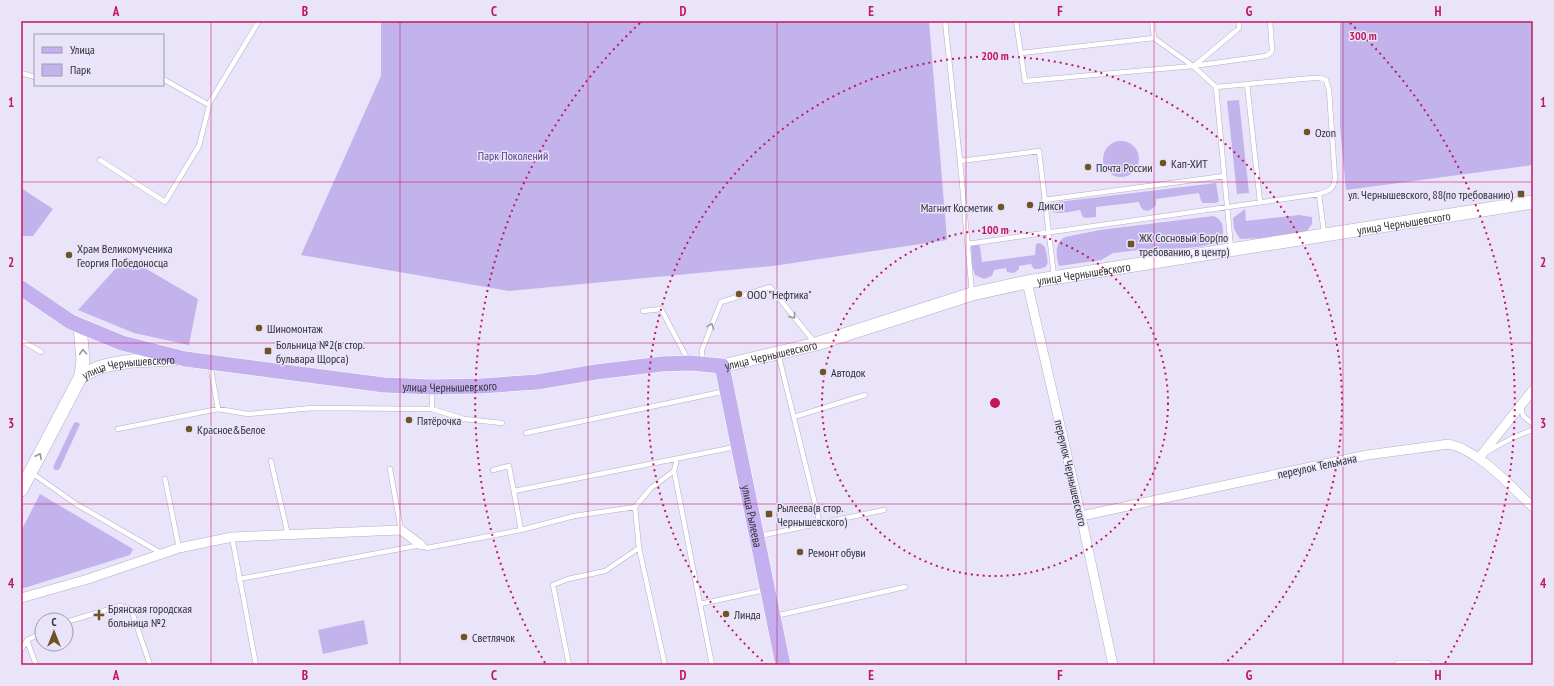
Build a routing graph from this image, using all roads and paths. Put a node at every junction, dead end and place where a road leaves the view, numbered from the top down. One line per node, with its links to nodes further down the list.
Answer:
1 (258, 21): 15 (lane)
2 (945, 21): 17 (lane)
3 (1016, 21): 8 (lane)
4 (1152, 21): 7 (lane)
5 (1239, 21): 9 (lane)
6 (1270, 21): 9 (lane)
7 (1154, 38): 8 (lane); 9 (lane)
8 (1021, 53): 9 (lane)
9 (1194, 66): 14 (lane)
10 (21, 73): 11 (lane)
11 (34, 77)
12 (164, 80): 15 (lane)
13 (1247, 84): 14 (lane); 19 (lane); 21 (lane)
14 (1216, 87): 18 (lane)
15 (209, 105): 16 (lane)
16 (100, 160)
17 (960, 161): 20 (lane); 26 (lane)
18 (1224, 176): 20 (lane); 23 (lane)
19 (1319, 194): 21 (lane); 25 (lane)
20 (1044, 200): 24 (lane)
21 (1260, 202): 23 (lane)
22 (1533, 202): 25 (street, улица Чернышевского)
23 (1227, 207): 24 (lane); 27 (lane)
24 (1048, 231): 26 (lane); 28 (lane)
25 (1324, 235): 27 (street, улица Чернышевского)
26 (967, 244): 31 (lane)
27 (1231, 250): 28 (street, улица Чернышевского)
28 (1054, 278): 29 (street, улица Чернышевского)
29 (1026, 282): 31 (street, улица Чернышевского); 70 (street, переулок Чернышевского)
30 (21, 288): 33 (main road)
31 (972, 294): 35 (street, улица Чернышевского)
32 (643, 311): 40 (lane)
33 (80, 327): 38 (main road); 42 (street, one-way to 33)
34 (21, 340): 36 (lane)
35 (816, 344): 37 (street, улица Чернышевского); 40 (lane, one-way to 35)
36 (41, 352)
37 (778, 354): 41 (street, улица Чернышевского); 50 (lane)
38 (184, 359): 39 (main road, улица Чернышевского); 42 (street, улица Чернышевского)
39 (210, 362): 43 (main road, улица Чернышевского); 48 (lane)
40 (696, 363): 41 (main road, улица Чернышевского); 43 (main road, улица Чернышевского)
41 (722, 366): 45 (main road, улица Рылеева)
42 (81, 376): 63 (street, улица Чернышевского, one-way to 42)
43 (432, 387): 49 (lane)
44 (1533, 390): 47 (street)
45 (727, 391): 55 (lane); 56 (main road, улица Рылеева)
46 (865, 395): 50 (lane)
47 (1521, 405): 52 (lane); 57 (street)
48 (218, 409): 49 (lane); 53 (lane)
49 (432, 409): 51 (lane)
50 (794, 417): 71 (lane)
51 (502, 423)
52 (1533, 424)
53 (118, 429)
54 (1533, 430): 57 (lane)
55 (526, 433)
56 (738, 446): 58 (lane); 76 (main road, улица Рылеева)
57 (1479, 458): 68 (street, переулок Тельмана); 70 (street, переулок Тельмана)
58 (677, 459): 62 (lane); 66 (lane)
59 (271, 461): 74 (lane)
60 (390, 469): 72 (lane)
61 (493, 470): 66 (lane)
62 (674, 471): 67 (lane); 85 (lane)
63 (31, 472): 65 (street, улица Чернышевского); 80 (lane)
64 (165, 478): 78 (lane)
65 (21, 490)
66 (514, 492): 73 (lane)
67 (635, 506): 73 (lane); 79 (lane)
68 (1533, 507)
69 (884, 510): 71 (lane)
70 (1081, 516): 98 (street, переулок Чернышевского)
71 (820, 524): 76 (lane)
72 (401, 530): 74 (street); 77 (street)
73 (521, 530): 77 (lane)
74 (288, 535): 75 (street)
75 (232, 537): 78 (street); 81 (lane)
76 (757, 537): 83 (main road, улица Рылеева)
77 (421, 544): 81 (lane)
78 (179, 548): 80 (street)
79 (640, 548): 94 (lane); 95 (lane)
80 (161, 553): 84 (street)
81 (239, 579): 93 (lane)
82 (905, 587): 86 (lane)
83 (768, 589): 85 (lane); 86 (main road, улица Рылеева)
84 (21, 598)
85 (700, 604): 96 (lane)
86 (773, 616): 97 (main road, улица Рылеева)
87 (74, 620): 92 (lane)
88 (34, 637): 89 (lane)
89 (27, 640): 90 (lane); 91 (lane)
90 (21, 650)
91 (36, 665)
92 (150, 665)
93 (256, 665)
94 (569, 665)
95 (665, 665)
96 (712, 665)
97 (783, 665)
98 (1113, 665)
99 (1400, 665): 100 (street)
100 (1427, 665)

